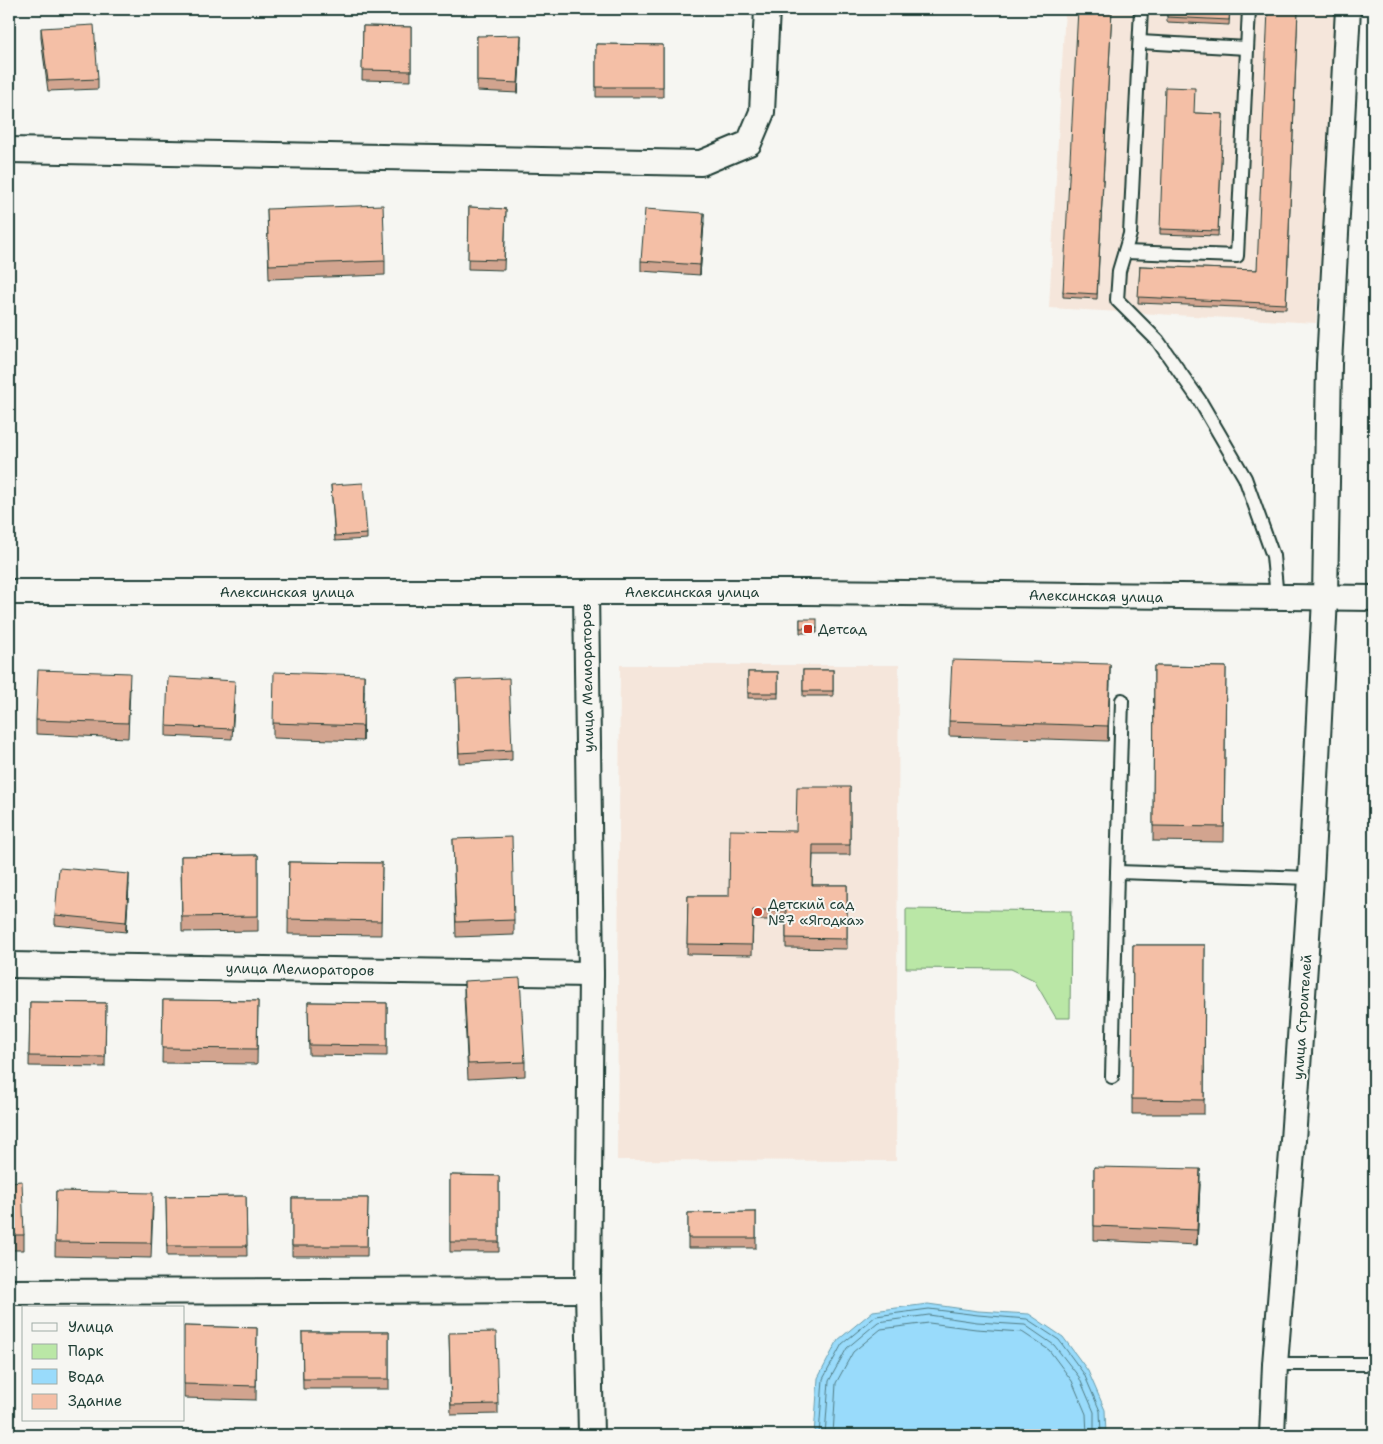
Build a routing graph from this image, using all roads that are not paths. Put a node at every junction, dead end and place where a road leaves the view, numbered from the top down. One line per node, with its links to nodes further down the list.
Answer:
1 (767, 9): 7 (street)
2 (1141, 9): 5 (lane)
3 (1249, 9): 6 (lane)
4 (1348, 9): 12 (street, улица Строителей)
5 (1140, 42): 6 (lane); 8 (lane)
6 (1247, 48): 8 (lane)
7 (9, 150)
8 (1125, 252): 11 (lane)
9 (9, 592): 10 (street, Алексинская улица)
10 (586, 592): 11 (street, Алексинская улица); 18 (street, улица Мелиораторов)
11 (1277, 598): 12 (street, Алексинская улица)
12 (1325, 598): 13 (street, Алексинская улица); 16 (street, улица Строителей)
13 (1374, 598)
14 (1122, 700): 15 (lane)
15 (1116, 872): 16 (lane); 19 (lane)
16 (1311, 878): 22 (street, улица Строителей)
17 (9, 965): 18 (street, улица Мелиораторов)
18 (591, 974): 20 (street, улица Мелиораторов)
19 (1112, 1077)
20 (588, 1290): 21 (street); 24 (street, улица Мелиораторов)
21 (9, 1292)
22 (1275, 1364): 23 (lane); 25 (street, улица Строителей)
23 (1374, 1364)
24 (591, 1435)
25 (1272, 1435)

